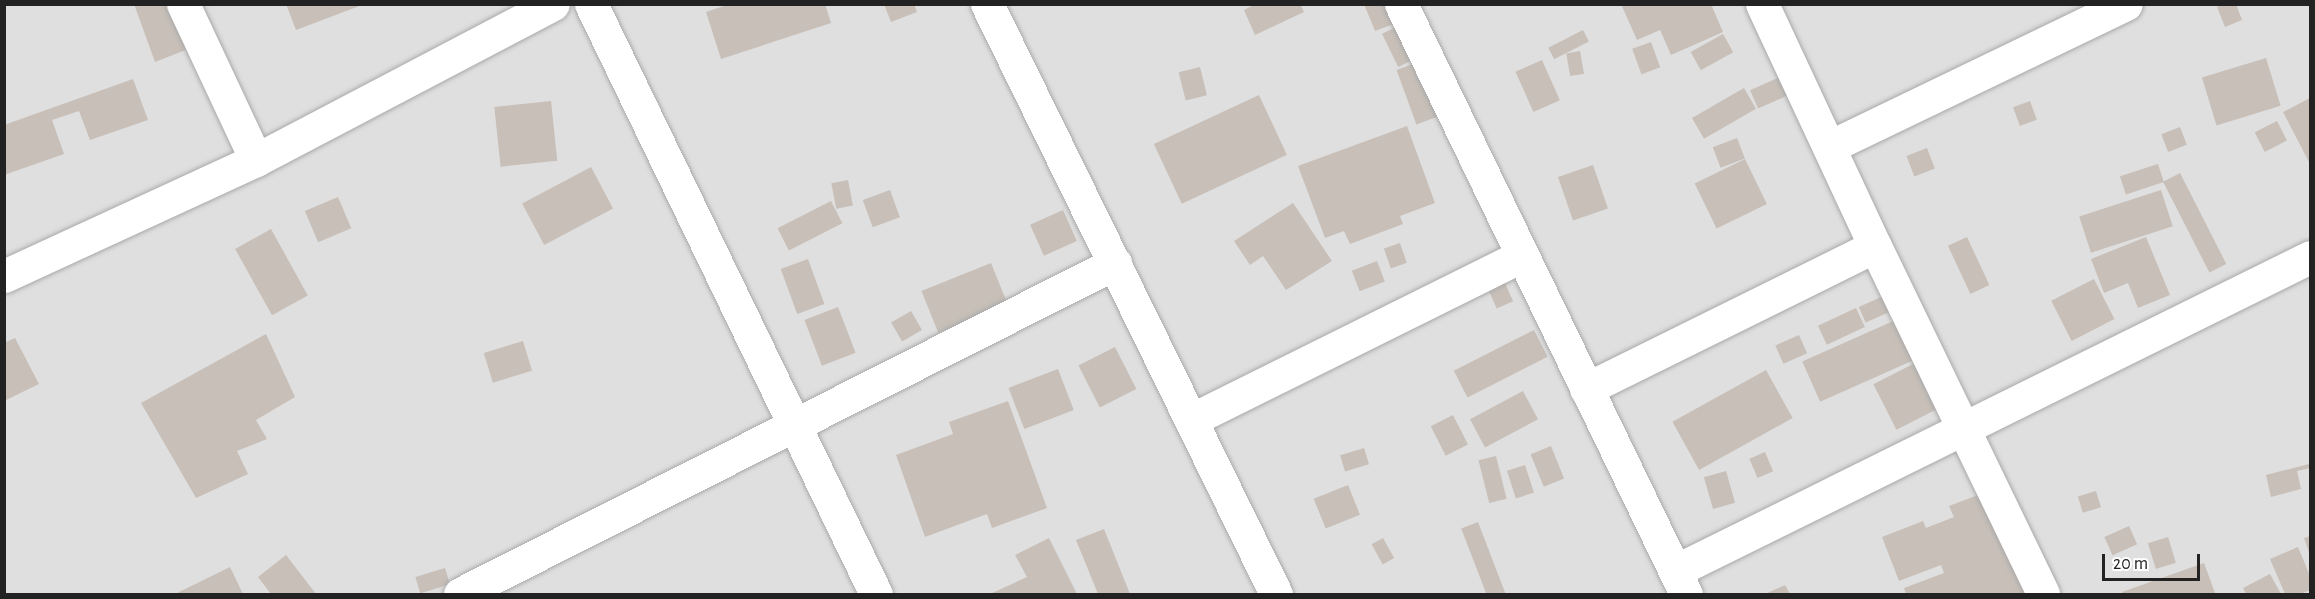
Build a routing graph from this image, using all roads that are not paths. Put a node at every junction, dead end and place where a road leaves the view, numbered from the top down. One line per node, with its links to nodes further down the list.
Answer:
1 (183, 4): 9 (street)
2 (553, 4): 9 (street)
3 (591, 4): 17 (street)
4 (987, 4): 13 (street)
5 (1401, 4): 11 (street)
6 (1762, 4): 8 (street)
7 (2126, 4): 8 (street)
8 (1831, 146): 10 (street)
9 (256, 160): 14 (street)
10 (1875, 246): 15 (street); 18 (street)
11 (1522, 256): 15 (street); 16 (street)
12 (2310, 257): 18 (street)
13 (1115, 263): 16 (street); 17 (street)
14 (4, 276)
15 (1586, 389): 19 (street)
16 (1191, 420): 22 (street)
17 (795, 423): 20 (street); 21 (street)
18 (1964, 426): 19 (street); 23 (street)
19 (1681, 583)
20 (460, 594)
21 (876, 594)
22 (1276, 594)
23 (2043, 594)

